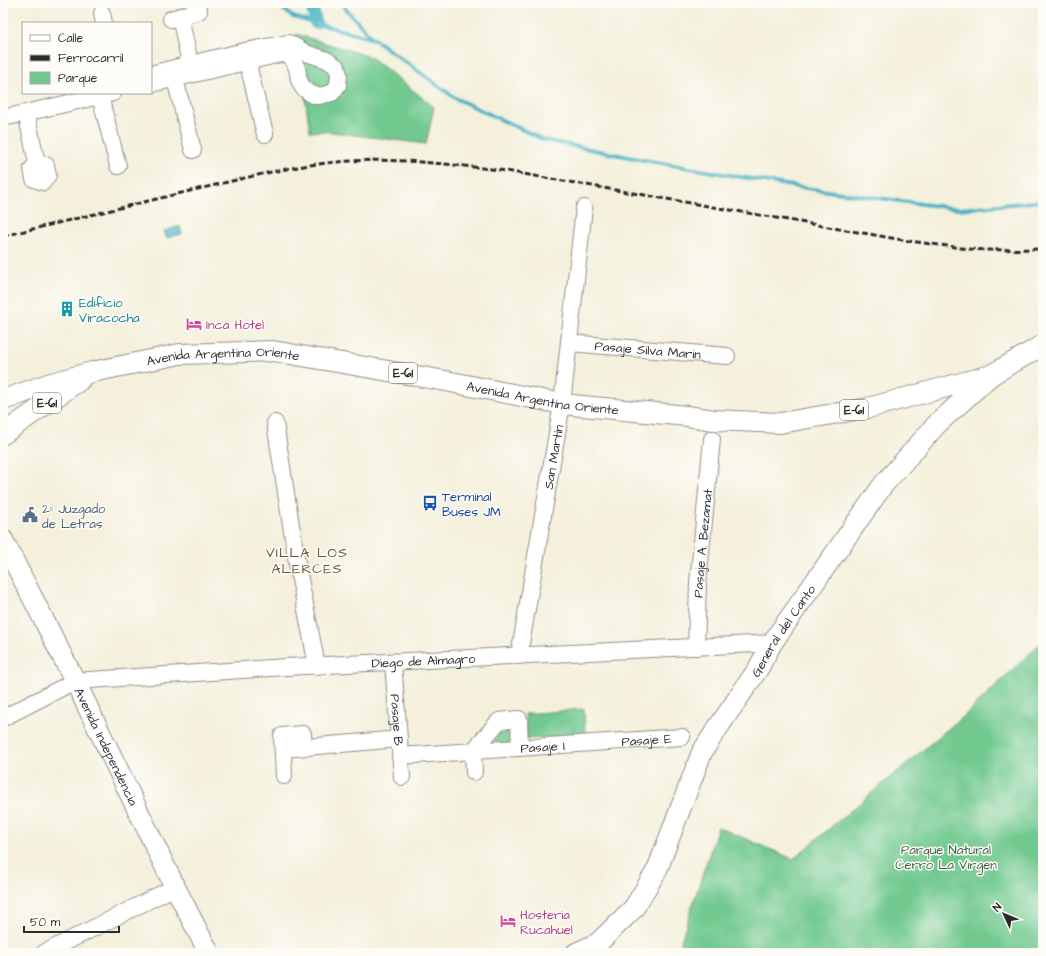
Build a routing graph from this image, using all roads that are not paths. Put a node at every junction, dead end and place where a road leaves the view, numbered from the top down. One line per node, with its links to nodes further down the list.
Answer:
1 (199, 11): 3 (street)
2 (246, 57): 2 (street); 3 (street); 5 (street); 12 (street)
3 (190, 64): 4 (street)
4 (152, 74)
5 (175, 79): 6 (street); 13 (street)
6 (152, 84)
7 (68, 94): 9 (street)
8 (106, 94): 10 (street); 15 (street)
9 (3, 109)
10 (26, 113): 11 (street); 14 (street)
11 (3, 118)
12 (265, 134)
13 (193, 150)
14 (37, 163)
15 (118, 166)
16 (584, 208): 17 (street, San Martín)
17 (569, 343): 19 (street, Pasaje Silva Marin); 23 (street, San Martín)
18 (1043, 345): 21 (main road, General del Canto / E-61)
19 (727, 356)
20 (92, 372): 22 (main road, Avenida Argentina Oriente / E-61); 23 (main road, Avenida Argentina Oriente / E-61); 25 (main road, Avenida Argentina Oriente / E-61)
21 (991, 375): 23 (main road, Avenida Argentina Oriente / E-61); 28 (main road, General del Canto)
22 (3, 400)
23 (562, 404): 30 (street, San Martín)
24 (276, 423): 32 (street)
25 (3, 434)
26 (712, 439): 29 (street, Pasaje A. Bezamat)
27 (3, 540): 33 (main road, Avenida Independencia)
28 (772, 644): 29 (street, Diego de Almagro); 47 (main road, General del Canto)
29 (696, 647): 30 (street, Diego de Almagro)
30 (519, 656): 31 (street, Diego de Almagro)
31 (393, 662): 32 (street, Diego de Almagro); 36 (street, Pasaje B)
32 (317, 666): 33 (street, Diego de Almagro)
33 (75, 681): 34 (street); 44 (main road, Avenida Independencia)
34 (3, 718)
35 (682, 737): 37 (street, Pasaje E)
36 (399, 739): 40 (street, Pasaje B); 42 (street)
37 (612, 742): 38 (street, Pasaje I)
38 (520, 748): 39 (street, Pasaje I); 39 (street)
39 (473, 751): 40 (street, Pasaje I); 41 (street)
40 (400, 756): 43 (street, Pasaje B)
41 (474, 772)
42 (284, 776)
43 (402, 777)
44 (175, 887): 45 (street); 46 (main road, Avenida Independencia)
45 (44, 953)
46 (209, 953)
47 (576, 953)

